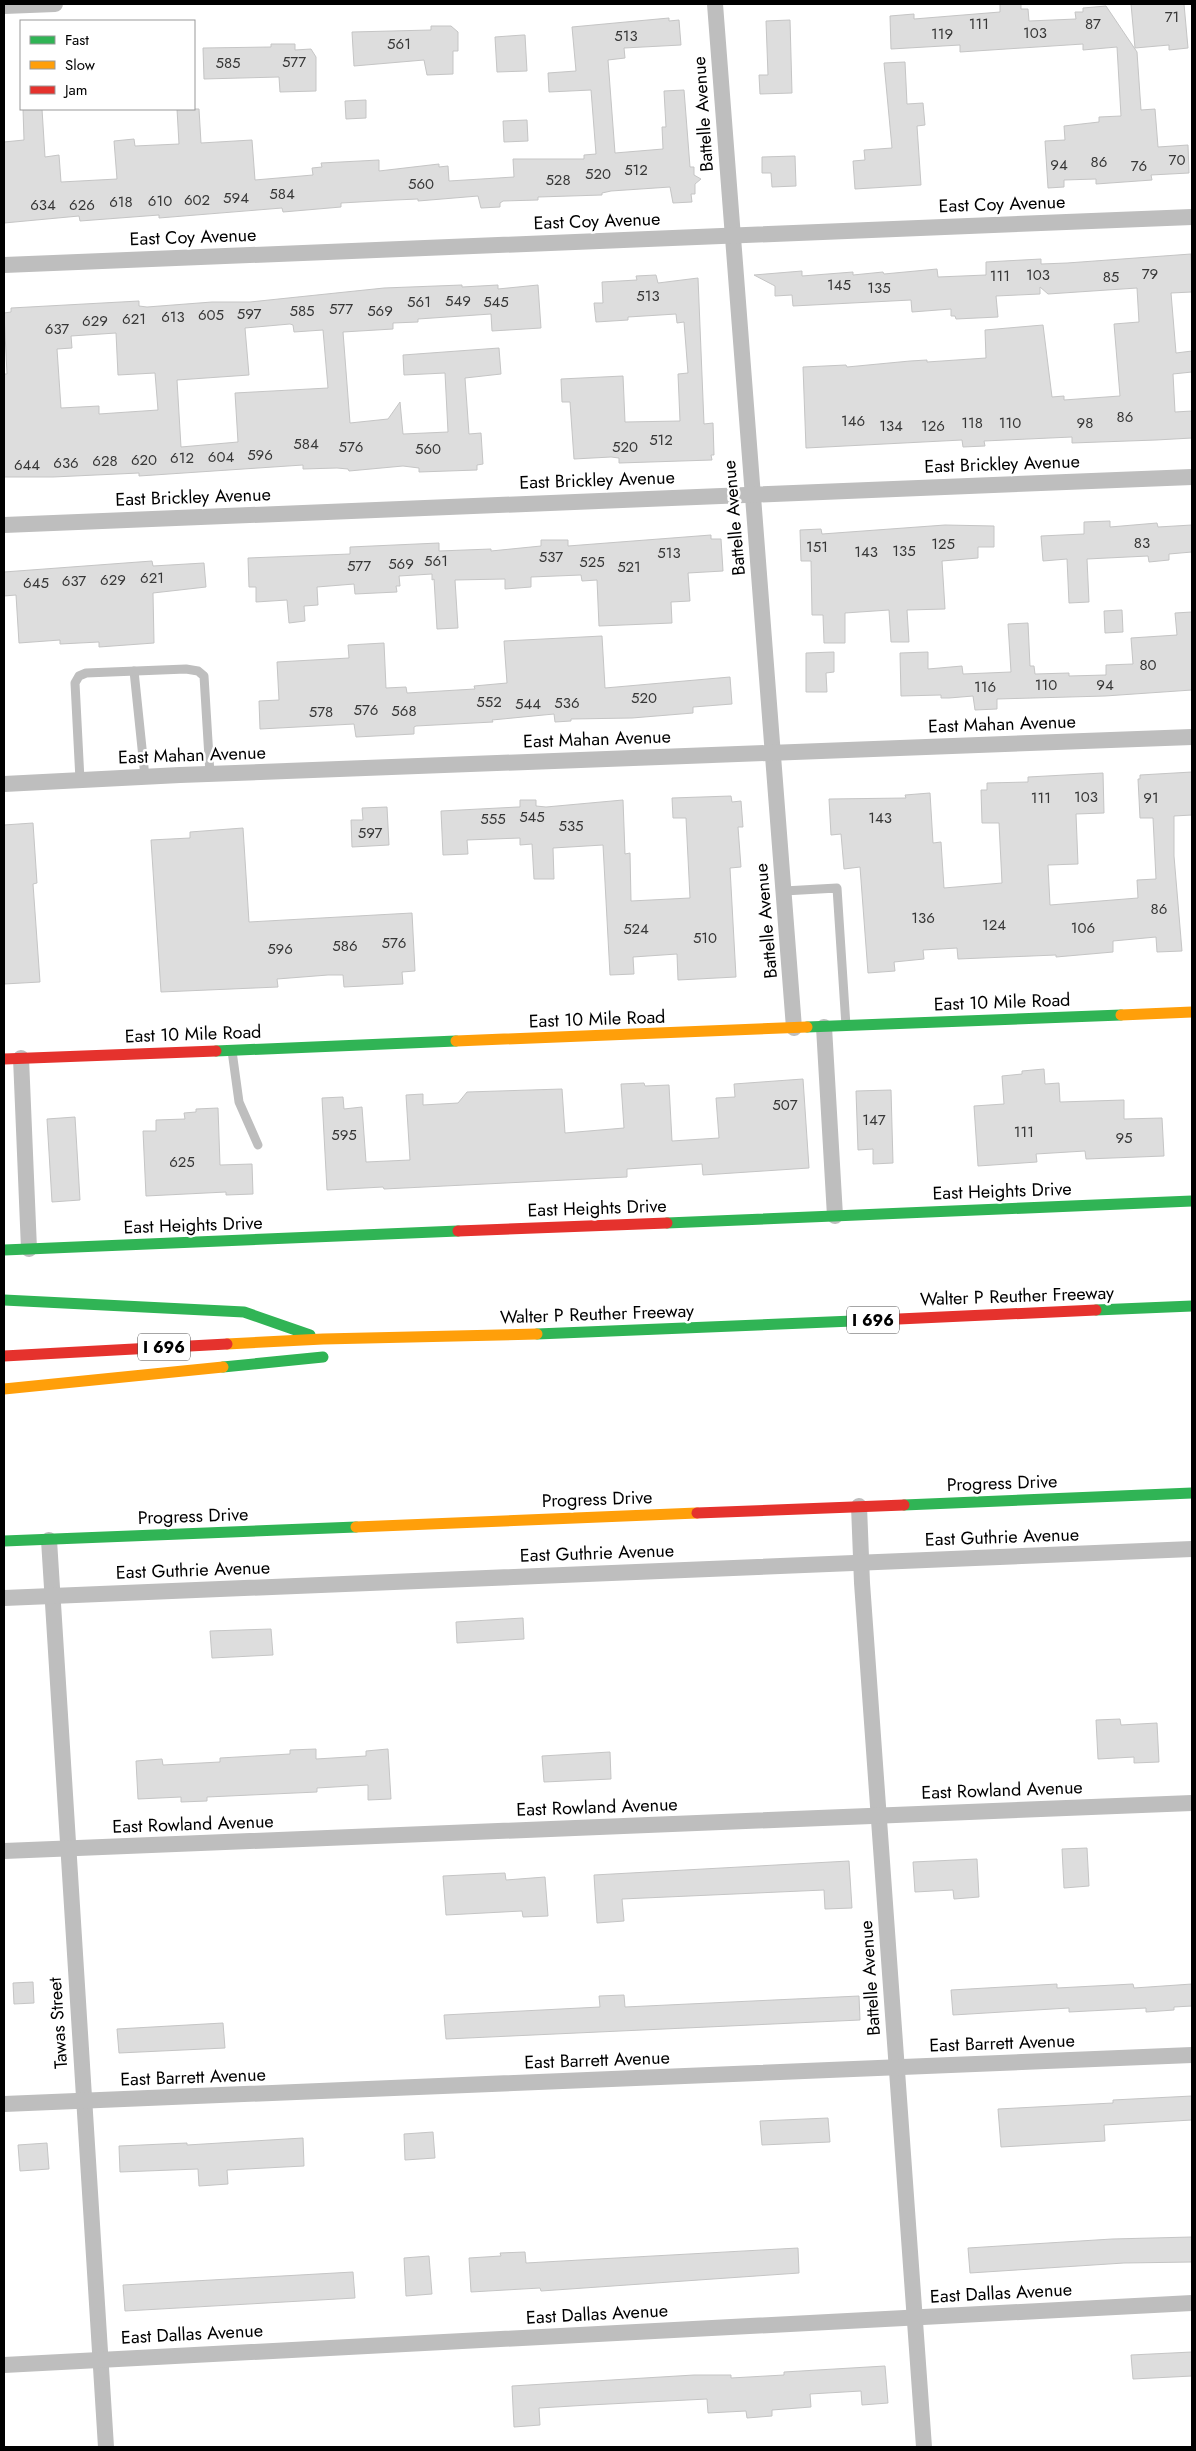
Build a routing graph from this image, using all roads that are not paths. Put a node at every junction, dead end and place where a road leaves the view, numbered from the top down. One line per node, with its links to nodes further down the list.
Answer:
1 (55, 4): 3 (street)
2 (715, 4): 5 (street, Battelle Avenue)
3 (4, 6)
4 (1192, 217): 5 (street, East Coy Avenue)
5 (733, 235): 6 (street, East Coy Avenue); 8 (street, Battelle Avenue)
6 (4, 265)
7 (1192, 477): 8 (street, East Brickley Avenue)
8 (752, 494): 9 (street, East Brickley Avenue); 12 (street, Battelle Avenue)
9 (4, 525)
10 (134, 671): 13 (lane); 14 (lane); 15 (lane)
11 (1192, 737): 12 (street, East Mahan Avenue)
12 (774, 752): 13 (street, East Mahan Avenue); 17 (street, Battelle Avenue)
13 (210, 774): 14 (street, East Mahan Avenue)
14 (144, 777): 15 (street, East Mahan Avenue)
15 (80, 780): 16 (street, East Mahan Avenue)
16 (4, 784)
17 (784, 891): 19 (lane); 21 (street, Battelle Avenue)
18 (1192, 1012): 19 (main road, East 10 Mile Road)
19 (846, 1026): 20 (main road, East 10 Mile Road)
20 (824, 1027): 21 (main road, East 10 Mile Road); 27 (street)
21 (794, 1028): 22 (main road, East 10 Mile Road)
22 (232, 1050): 23 (main road, East 10 Mile Road); 25 (lane)
23 (21, 1058): 24 (main road, East 10 Mile Road); 28 (street)
24 (4, 1059)
25 (258, 1145)
26 (1192, 1201): 27 (main road, East Heights Drive)
27 (836, 1216): 28 (main road, East Heights Drive)
28 (29, 1249): 29 (main road, East Heights Drive)
29 (4, 1250)
30 (4, 1300): 33 (main road)
31 (1192, 1306): 32 (main road, Walter P Reuther Freeway / I 696)
32 (553, 1334): 33 (main road, Walter P Reuther Freeway / I 696); 34 (main road)
33 (324, 1339): 36 (main road, Walter P Reuther Freeway / I 696)
34 (396, 1350)
35 (338, 1355): 37 (main road)
36 (4, 1356)
37 (4, 1389)
38 (1192, 1493): 39 (main road, Progress Drive)
39 (859, 1506): 40 (main road, Progress Drive); 43 (street, Battelle Avenue)
40 (49, 1540): 41 (main road, Progress Drive); 44 (street, Tawas Street)
41 (4, 1541)
42 (1192, 1549): 43 (street, East Guthrie Avenue)
43 (861, 1562): 44 (street, East Guthrie Avenue); 47 (street, Battelle Avenue)
44 (52, 1596): 45 (street, East Guthrie Avenue); 48 (street, Tawas Street)
45 (4, 1598)
46 (1192, 1803): 47 (street, East Rowland Avenue)
47 (879, 1816): 48 (street, East Rowland Avenue); 51 (street, Battelle Avenue)
48 (67, 1849): 49 (street, East Rowland Avenue); 52 (street, Tawas Street)
49 (4, 1851)
50 (1192, 2055): 51 (street, East Barrett Avenue)
51 (896, 2067): 52 (street, East Barrett Avenue); 55 (street, Battelle Avenue)
52 (83, 2102): 53 (street, East Barrett Avenue); 56 (street, Tawas Street)
53 (4, 2104)
54 (1192, 2304): 55 (street, East Dallas Avenue)
55 (914, 2318): 56 (street, East Dallas Avenue); 59 (street, Battelle Avenue)
56 (100, 2359): 57 (street, East Dallas Avenue); 58 (street, Tawas Street)
57 (4, 2365)
58 (106, 2447)
59 (924, 2447)

